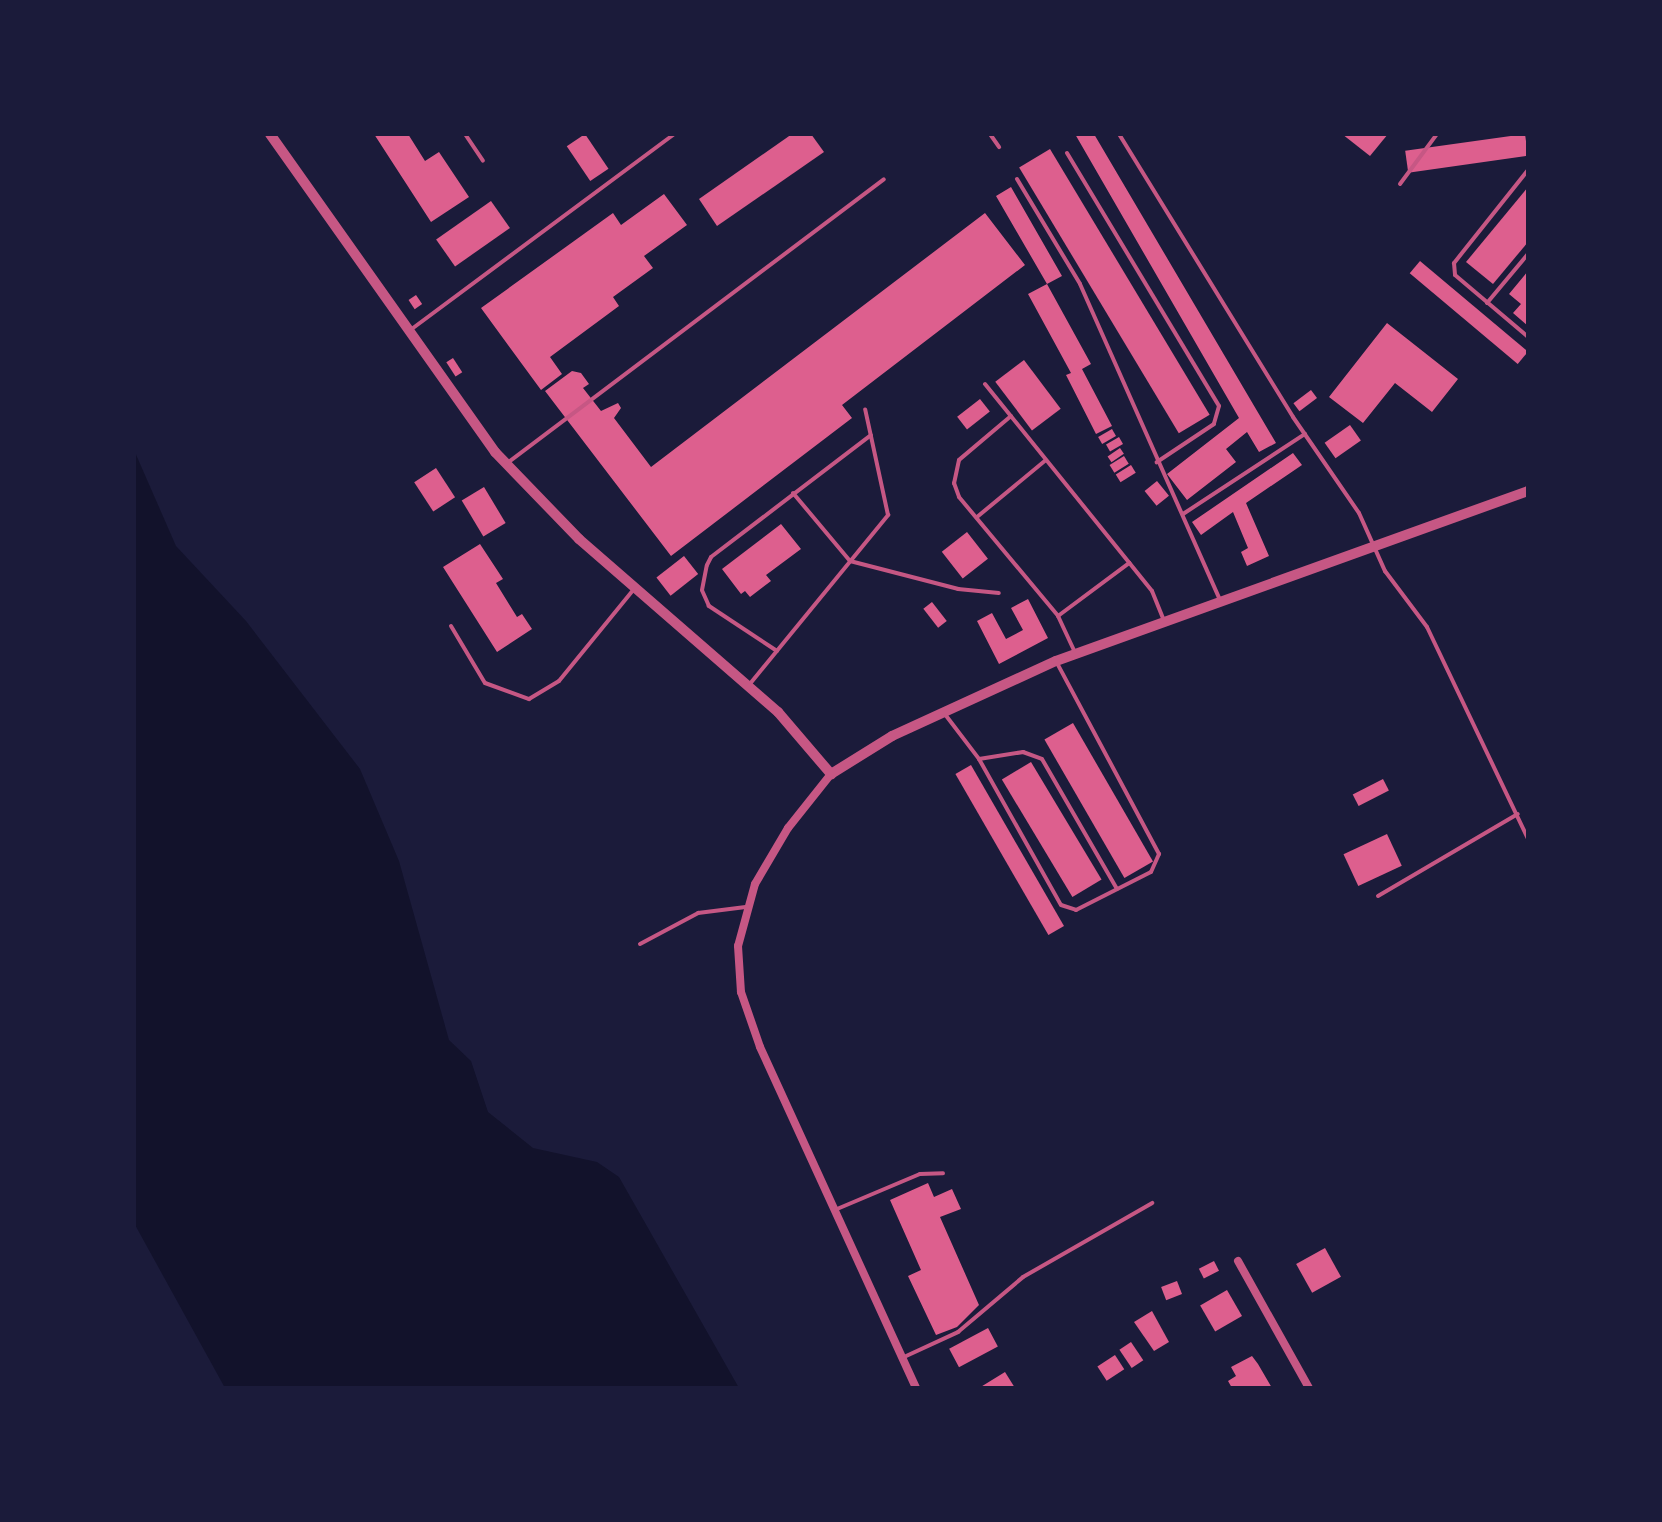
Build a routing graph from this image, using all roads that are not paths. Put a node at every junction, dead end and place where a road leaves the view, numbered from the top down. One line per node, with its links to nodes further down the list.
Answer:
1 (465, 134): 9 (lane)
2 (674, 134): 16 (lane)
3 (990, 134): 7 (lane)
4 (1120, 134): 21 (lane)
5 (1437, 134): 13 (lane)
6 (274, 135): 16 (street)
7 (999, 147)
8 (1067, 153): 24 (lane)
9 (483, 161)
10 (1528, 170): 15 (lane)
11 (884, 179): 25 (lane)
12 (1017, 179): 24 (lane)
13 (1400, 184)
14 (1528, 254): 15 (lane)
15 (1487, 303): 17 (lane)
16 (408, 332): 25 (street)
17 (1528, 337)
18 (985, 384): 20 (lane)
19 (865, 409): 22 (lane)
20 (1011, 416): 23 (lane); 29 (lane)
21 (1305, 434): 28 (lane); 30 (lane)
22 (871, 435): 27 (lane); 31 (lane)
23 (1046, 460): 29 (lane); 32 (lane)
24 (1157, 462): 28 (lane)
25 (506, 464): 33 (street)
26 (1528, 491): 30 (street)
27 (793, 493): 31 (lane); 39 (lane)
28 (1183, 514): 35 (lane)
29 (976, 517): 36 (lane)
30 (1373, 545): 35 (street); 46 (lane)
31 (850, 561): 34 (lane); 39 (lane)
32 (1129, 563): 36 (lane); 37 (lane)
33 (635, 587): 38 (lane); 42 (street)
34 (999, 593)
35 (1220, 600): 37 (street)
36 (1058, 616): 40 (lane)
37 (1164, 620): 40 (street)
38 (451, 626)
39 (777, 651): 42 (lane)
40 (1075, 653): 41 (street)
41 (1056, 661): 43 (street); 48 (lane)
42 (749, 685): 45 (street)
43 (943, 712): 44 (lane); 45 (street)
44 (979, 759): 48 (lane); 48 (lane)
45 (831, 774): 50 (street)
46 (1518, 814): 47 (lane); 49 (lane)
47 (1528, 839)
48 (1117, 889)
49 (1378, 896)
50 (746, 907): 51 (lane); 54 (street)
51 (640, 944)
52 (943, 1173): 54 (lane)
53 (1152, 1203): 56 (lane)
54 (834, 1211): 56 (street)
55 (1238, 1261): 58 (street)
56 (901, 1359): 57 (street)
57 (916, 1388)
58 (1309, 1388)

